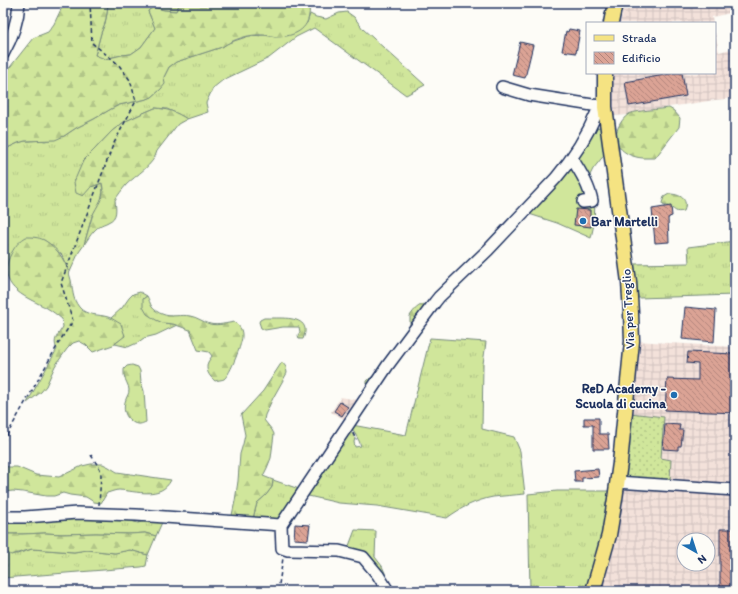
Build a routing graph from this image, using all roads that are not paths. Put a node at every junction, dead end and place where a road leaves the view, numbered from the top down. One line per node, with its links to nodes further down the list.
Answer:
1 (19, 3): 4 (street)
2 (615, 3): 3 (main road)
3 (611, 22)
4 (3, 54)
5 (605, 74): 7 (main road, Via per Treglio)
6 (502, 87): 7 (street)
7 (605, 107): 8 (street); 10 (main road, Via per Treglio)
8 (572, 158): 9 (street); 13 (street)
9 (583, 202)
10 (617, 482): 11 (street); 15 (main road, Via per Treglio)
11 (735, 490)
12 (3, 517): 13 (street)
13 (281, 525): 14 (street)
14 (388, 591)
15 (593, 591)

